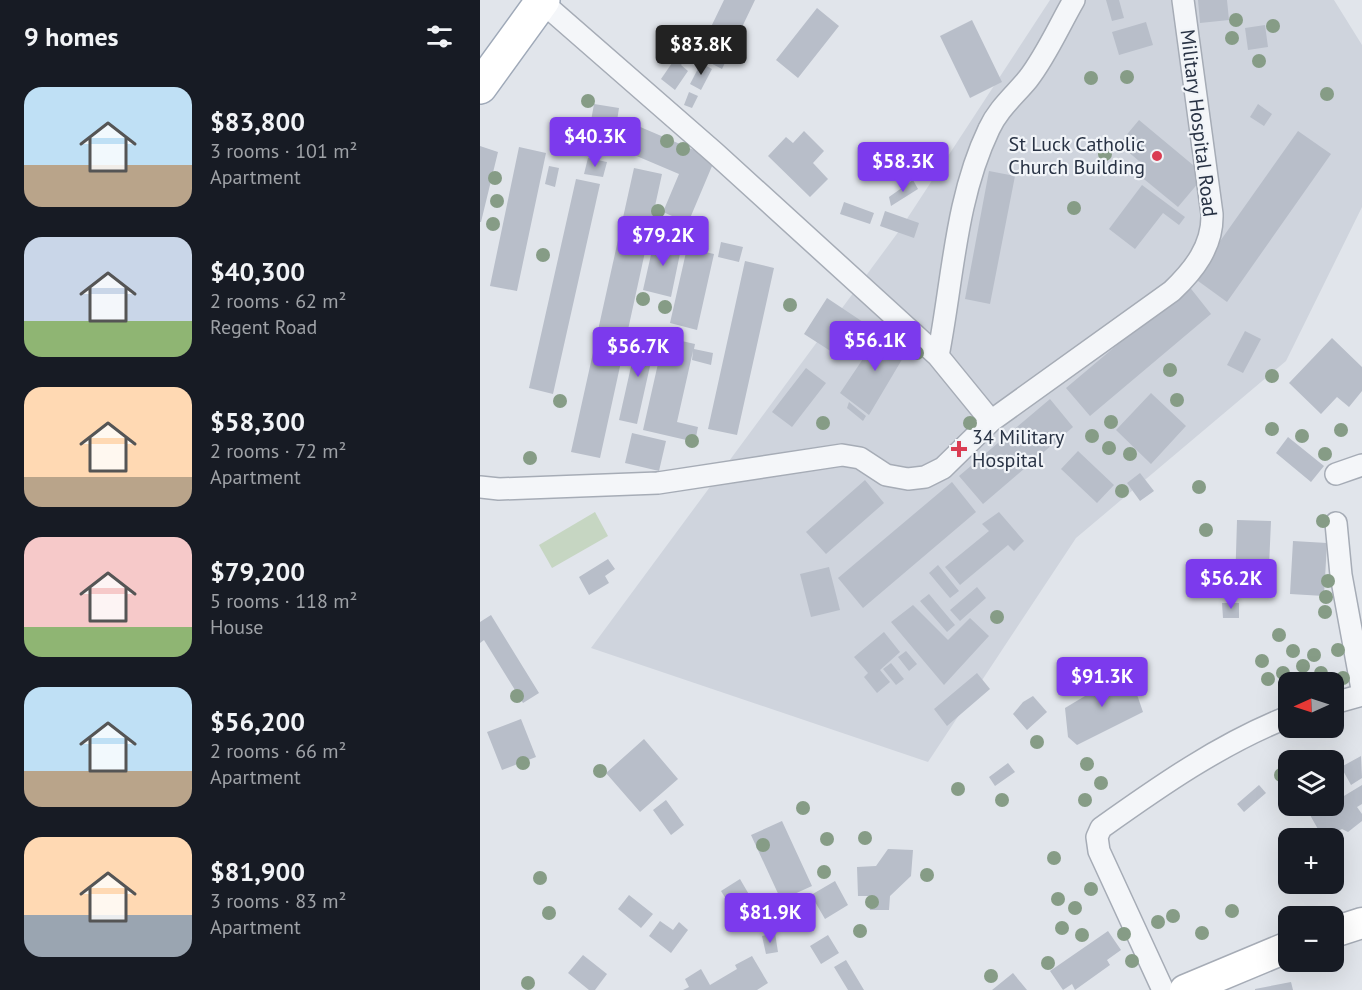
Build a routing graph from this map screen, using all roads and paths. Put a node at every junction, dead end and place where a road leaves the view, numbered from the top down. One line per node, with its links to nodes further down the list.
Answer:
1 (1074, 0): 6 (street)
2 (1183, 0): 7 (street, Military Hospital Road)
3 (535, 1): 4 (main road); 5 (main road); 6 (street)
4 (480, 52)
5 (480, 87)
6 (938, 356): 7 (street)
7 (991, 422): 10 (street)
8 (1362, 465): 9 (street)
9 (1336, 474)
10 (480, 487)
11 (1336, 523): 12 (street)
12 (1362, 689)
13 (1362, 695): 14 (street)
14 (1344, 700)
15 (1278, 721): 19 (street)
16 (1362, 923): 17 (street)
17 (1344, 929)
18 (1278, 951): 20 (street)
19 (1163, 990)
20 (1185, 990)

